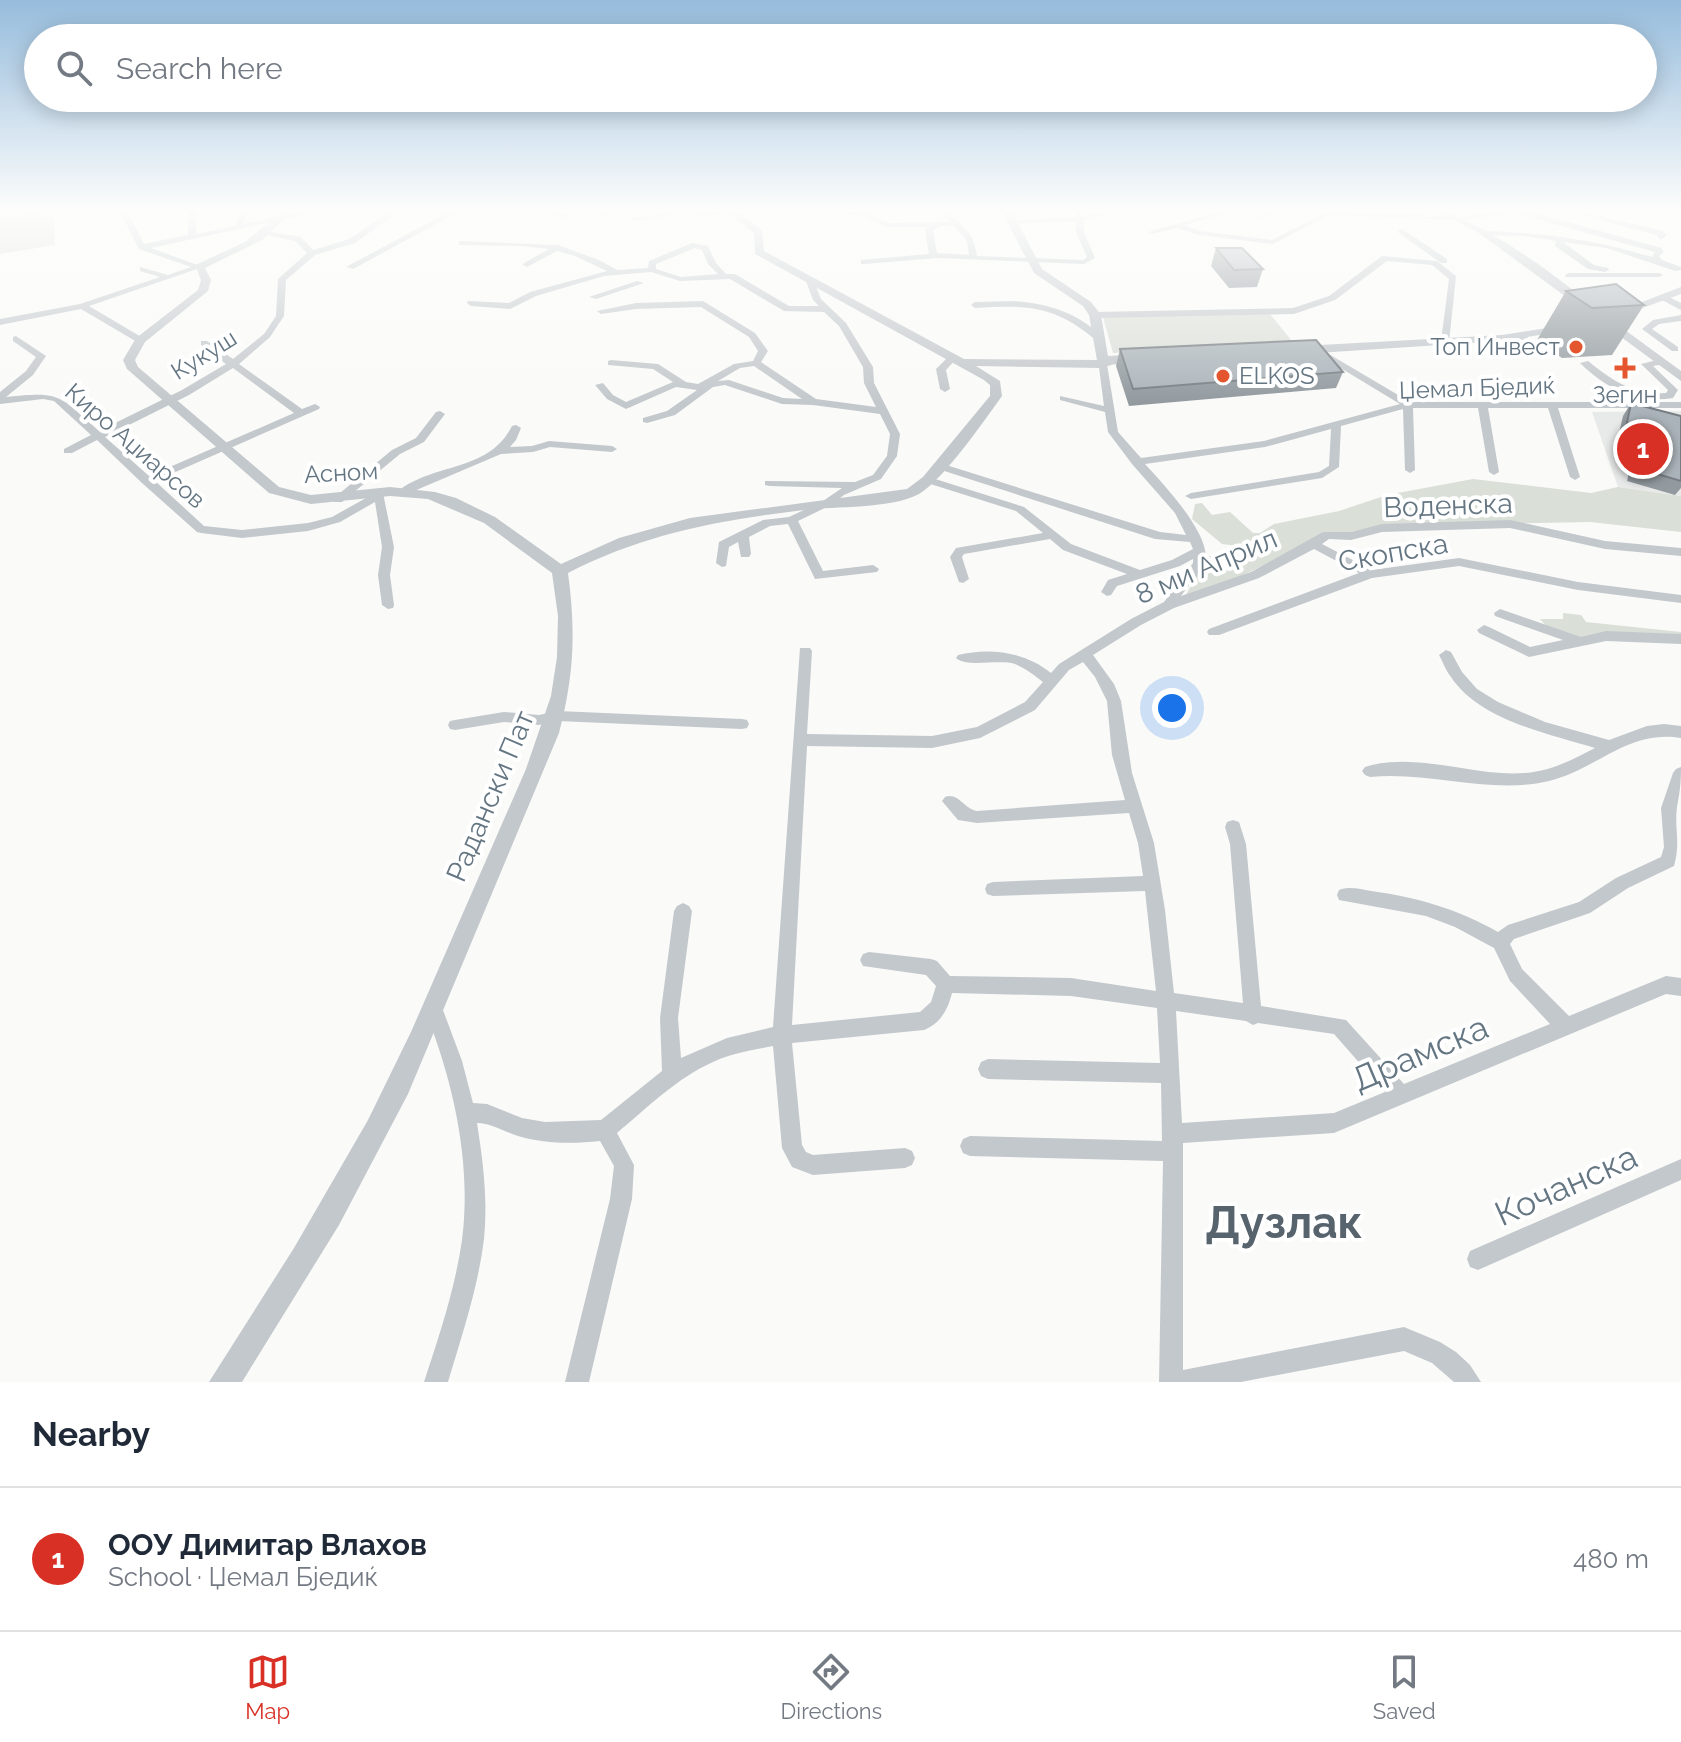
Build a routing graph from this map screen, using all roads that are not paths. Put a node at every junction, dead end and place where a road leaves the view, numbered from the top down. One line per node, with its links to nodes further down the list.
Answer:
1 (160, 274): 18 (street)
2 (176, 274): 18 (street)
3 (203, 274): 37 (street)
4 (287, 274): 51 (street, Кукуш)
5 (605, 274): 23 (street)
6 (640, 274): 20 (street)
7 (671, 274): 14 (street)
8 (799, 274): 19 (street)
9 (1043, 274): 30 (street)
10 (1363, 274): 30 (street)
11 (1534, 274): 33 (street)
12 (1591, 274): 16 (street)
13 (1636, 274): 17 (street)
14 (723, 275): 28 (street)
15 (1451, 275): 38 (street)
16 (1569, 275)
17 (1659, 275): 21 (street)
18 (168, 277): 25 (street)
19 (810, 281): 28 (street); 45 (street)
20 (640, 283): 22 (street); 26 (street)
21 (1671, 294): 27 (street); 33 (street)
22 (593, 297)
23 (471, 303)
24 (975, 305): 36 (street)
25 (82, 306): 32 (street); 37 (street)
26 (636, 306): 29 (street); 49 (street)
27 (1681, 307)
28 (824, 309): 67 (street)
29 (601, 311)
30 (1095, 315): 36 (street)
31 (1681, 318): 40 (street)
32 (0, 322)
33 (1592, 322): 34 (street); 47 (street)
34 (1521, 336): 38 (street); 42 (street)
35 (16, 339): 58 (street)
36 (1100, 339): 46 (street)
37 (140, 340): 59 (street, Асном)
38 (1446, 341): 41 (street)
39 (204, 343): 51 (street)
40 (1675, 349)
41 (1317, 350): 43 (street); 61 (street)
42 (1492, 350)
43 (1286, 351)
44 (1148, 358): 46 (street)
45 (958, 360): 46 (street); 56 (street); 79 (street)
46 (1103, 362): 66 (street)
47 (1661, 362): 50 (street); 52 (street)
48 (611, 363): 53 (street)
49 (756, 363): 55 (street); 60 (street)
50 (1585, 363)
51 (232, 365): 59 (street, Кукуш); 68 (street)
52 (1681, 377)
53 (682, 383): 54 (street); 55 (street)
54 (600, 385)
55 (706, 386): 60 (street); 70 (street)
56 (945, 389)
57 (1063, 398): 66 (street)
58 (0, 399): 73 (street, Киро Аџиарсов)
59 (168, 400): 73 (street, Кукуш); 74 (street, Асном)
60 (813, 402): 67 (street)
61 (1408, 405): 62 (street, Џемал Бједиќ); 71 (street, Џемал Бједиќ); 80 (street)
62 (1482, 405): 64 (street, Џемал Бједиќ); 81 (street)
63 (1681, 405): 64 (street, Џемал Бједиќ)
64 (1552, 406): 82 (street)
65 (315, 407): 68 (street)
66 (1109, 410): 78 (street)
67 (882, 411): 86 (street)
68 (301, 413): 74 (street)
69 (440, 414): 90 (street)
70 (647, 420)
71 (1336, 425): 78 (street, Џемал Бједиќ); 89 (street)
72 (516, 428): 77 (street)
73 (94, 436): 76 (street, Кукуш); 84 (street, Киро Аџиарсов)
74 (225, 445): 84 (street); 90 (street, Асном)
75 (612, 449): 77 (street)
76 (68, 451)
77 (501, 451): 87 (street)
78 (1136, 462): 98 (street)
79 (939, 466): 83 (street); 98 (street)
80 (1410, 470)
81 (1494, 472)
82 (1575, 477)
83 (928, 480): 91 (street); 96 (street)
84 (146, 481): 88 (street, Киро Аџиарсов)
85 (769, 483): 86 (street)
86 (861, 485): 91 (street)
87 (403, 492): 88 (street, Асном); 103 (street, Асном)
88 (379, 495): 90 (street, Асном); 109 (street)
89 (1191, 496)
90 (338, 500)
91 (827, 503): 92 (street); 93 (street)
92 (744, 513): 94 (street); 103 (street)
93 (792, 520): 94 (street); 102 (street)
94 (767, 523): 95 (street)
95 (743, 535): 100 (street); 101 (street)
96 (1053, 535): 104 (street); 106 (street)
97 (1314, 544): 99 (street, Воденска); 105 (street, 8 ми Април); 110 (street, 8 ми Април)
98 (1198, 545): 104 (street); 110 (street)
99 (1681, 552)
100 (745, 554)
101 (722, 563)
102 (873, 569)
103 (560, 571): 121 (street, Радански Пат)
104 (1139, 574): 107 (street)
105 (1370, 574): 108 (street, Скопска); 113 (street, Скопска)
106 (963, 579)
107 (1107, 592)
108 (1681, 599)
109 (388, 605)
110 (1169, 605): 118 (street, 8 ми Април)
111 (1500, 613): 115 (street)
112 (1484, 630): 115 (street)
113 (1214, 632)
114 (1681, 639): 115 (street)
115 (1580, 642)
116 (805, 651): 125 (street)
117 (1446, 655): 126 (street)
118 (1086, 656): 120 (street, 8 ми Април); 130 (street)
119 (963, 658): 120 (street)
120 (1051, 681): 125 (street, 8 ми Април)
121 (558, 716): 122 (street); 123 (street); 141 (street, Радански Пат)
122 (742, 724)
123 (455, 725)
124 (1681, 732): 126 (street)
125 (800, 740): 144 (street)
126 (1612, 747): 127 (street)
127 (1370, 771)
128 (1681, 773): 136 (street)
129 (950, 801): 130 (street)
130 (1134, 806): 132 (street)
131 (1233, 827): 142 (street)
132 (1151, 883): 133 (street); 140 (street)
133 (993, 889)
134 (1345, 895): 136 (street)
135 (683, 911): 147 (street)
136 (1500, 942): 143 (street)
137 (869, 960): 138 (street)
138 (946, 984): 140 (street); 144 (street)
139 (1681, 987): 143 (street, Драмска)
140 (1167, 1000): 142 (street); 146 (street)
141 (433, 1008): 149 (street); 156 (street, Радански Пат)
142 (1253, 1016): 148 (street)
143 (1566, 1027): 148 (street, Драмска)
144 (782, 1037): 147 (street); 153 (street)
145 (988, 1069): 146 (street)
146 (1168, 1073): 151 (street)
147 (672, 1077): 150 (street)
148 (1401, 1096): 151 (street, Драмска)
149 (464, 1114): 150 (street); 157 (street)
150 (605, 1130): 158 (street)
151 (1172, 1142): 152 (street, Драмска); 159 (street)
152 (970, 1146)
153 (905, 1158)
154 (1681, 1169): 155 (street, Кочанска)
155 (1478, 1259)
156 (224, 1382)
157 (436, 1382)
158 (577, 1382)
159 (1171, 1382)
160 (1180, 1382): 161 (street)
161 (1469, 1382)

